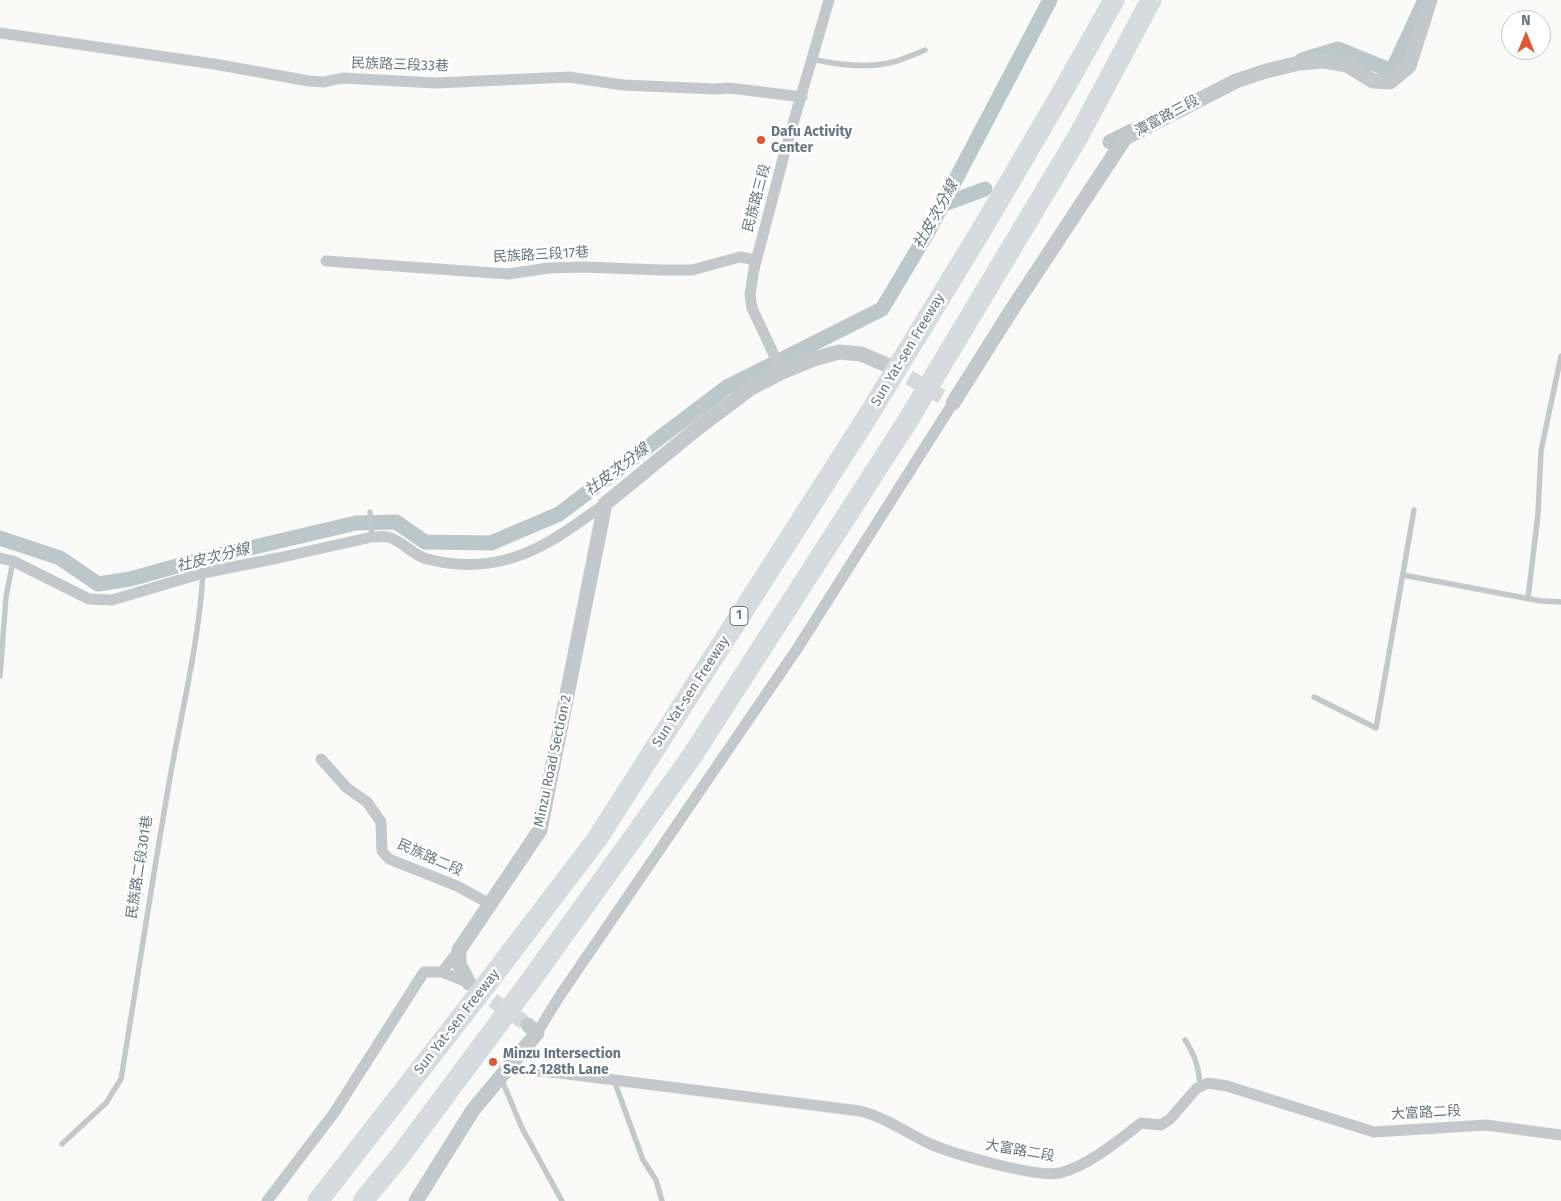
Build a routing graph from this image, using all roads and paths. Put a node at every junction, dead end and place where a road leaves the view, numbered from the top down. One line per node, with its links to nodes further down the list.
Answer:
1 (829, 0): 7 (street, 民族路三段)
2 (1114, 0): 40 (highway, Sun Yat-sen Freeway / 1)
3 (1151, 0): 41 (highway)
4 (1430, 0): 14 (street, 潭富路三段)
5 (0, 33): 8 (street, 民族路三段33巷)
6 (926, 50): 7 (lane)
7 (812, 59): 8 (street, 民族路三段)
8 (802, 97): 9 (street, 民族路三段)
9 (756, 260): 10 (street, 民族路三段17巷); 13 (street, 民族路三段)
10 (326, 261)
11 (1561, 356): 23 (lane)
12 (887, 365): 13 (street)
13 (781, 369): 15 (street)
14 (953, 403): 32 (street)
15 (604, 504): 18 (street); 28 (street, Minzu Road Section 2)
16 (1414, 510): 22 (lane)
17 (370, 512): 18 (lane)
18 (372, 534): 21 (street)
19 (0, 558): 20 (street)
20 (13, 561): 21 (street); 25 (lane)
21 (203, 573): 38 (lane, 民族路二段301巷)
22 (1403, 575): 23 (lane); 26 (lane)
23 (1528, 598): 24 (lane)
24 (1561, 602)
25 (0, 676)
26 (1314, 697)
27 (321, 759): 28 (street, 民族路二段)
28 (490, 904): 29 (street, Minzu Road Section 2)
29 (459, 950): 30 (street); 31 (street)
30 (442, 972): 31 (street); 39 (street)
31 (469, 983)
32 (532, 1029): 34 (street)
33 (1186, 1040): 36 (lane)
34 (503, 1072): 35 (street, 大富路二段); 42 (street); 43 (lane)
35 (614, 1080): 36 (street, 大富路二段); 44 (lane)
36 (1200, 1086): 37 (street, 大富路二段)
37 (1561, 1134)
38 (62, 1144)
39 (267, 1201)
40 (318, 1201)
41 (363, 1201)
42 (416, 1201)
43 (562, 1201)
44 (662, 1201)

